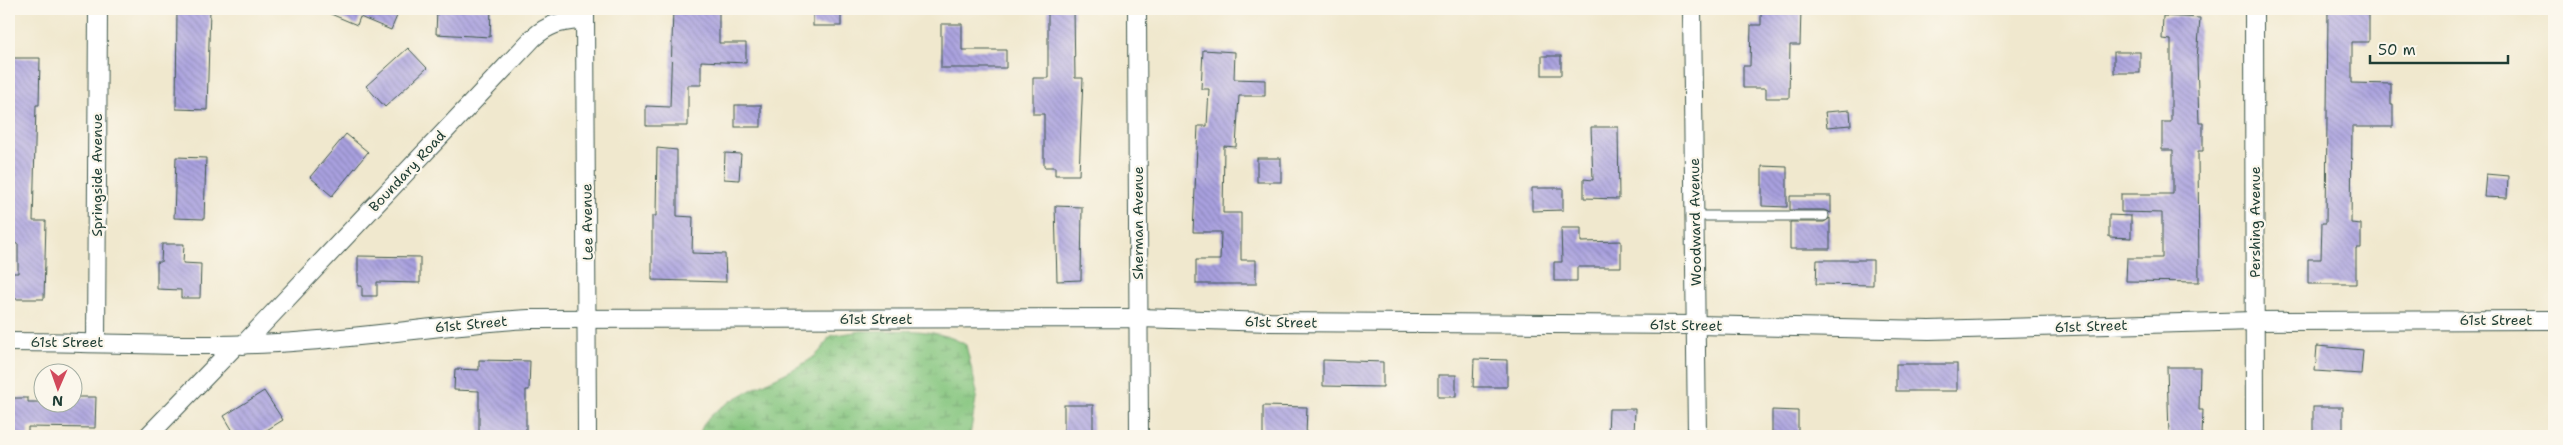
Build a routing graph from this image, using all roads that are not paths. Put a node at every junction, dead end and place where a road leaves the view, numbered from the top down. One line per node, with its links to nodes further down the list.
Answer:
1 (98, 9): 14 (street, Springside Avenue)
2 (1137, 9): 8 (street, Sherman Avenue)
3 (1692, 9): 6 (street, Woodward Avenue)
4 (2254, 9): 11 (street, Pershing Avenue)
5 (585, 14): 9 (street, Lee Avenue); 15 (street, Boundary Road)
6 (1695, 216): 7 (lane); 12 (street, Woodward Avenue)
7 (1824, 216)
8 (1139, 318): 9 (street, 61st Street); 12 (street, 61st Street); 18 (street, Sherman Avenue)
9 (588, 319): 15 (street, 61st Street); 17 (street, Lee Avenue)
10 (2554, 320): 11 (street, 61st Street)
11 (2255, 321): 12 (street, 61st Street); 20 (street, Pershing Avenue)
12 (1696, 325): 19 (street, Woodward Avenue)
13 (9, 342): 14 (street, 61st Street)
14 (96, 342): 15 (street, 61st Street)
15 (239, 345): 16 (street)
16 (148, 436)
17 (587, 436)
18 (1139, 436)
19 (1698, 436)
20 (2255, 436)

